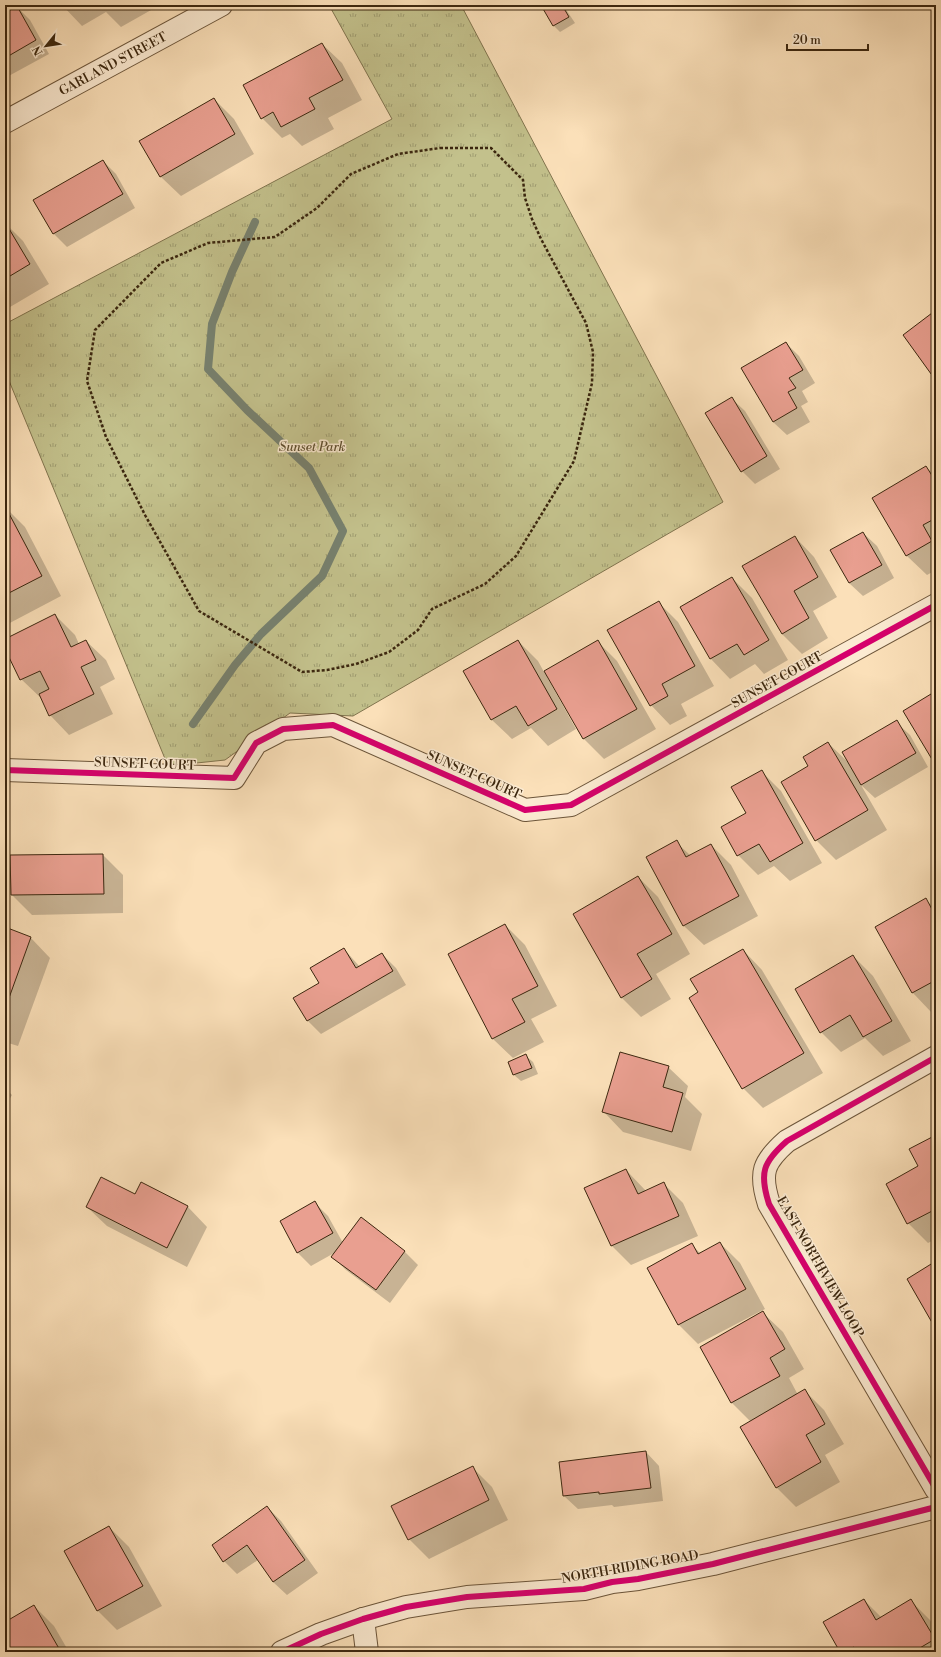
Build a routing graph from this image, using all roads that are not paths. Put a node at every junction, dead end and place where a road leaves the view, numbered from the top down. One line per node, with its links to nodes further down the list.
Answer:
1 (221, 5): 2 (street, GARLAND STREET)
2 (5, 122)
3 (936, 605): 4 (street, SUNSET COURT)
4 (5, 770)
5 (936, 1057): 6 (street, EAST NORTHVIEW LOOP)
6 (936, 1489)
7 (936, 1507): 8 (street, NORTH RIDING ROAD)
8 (363, 1619): 9 (street, NORTH RIDING ROAD); 10 (street)
9 (282, 1652)
10 (367, 1652)

